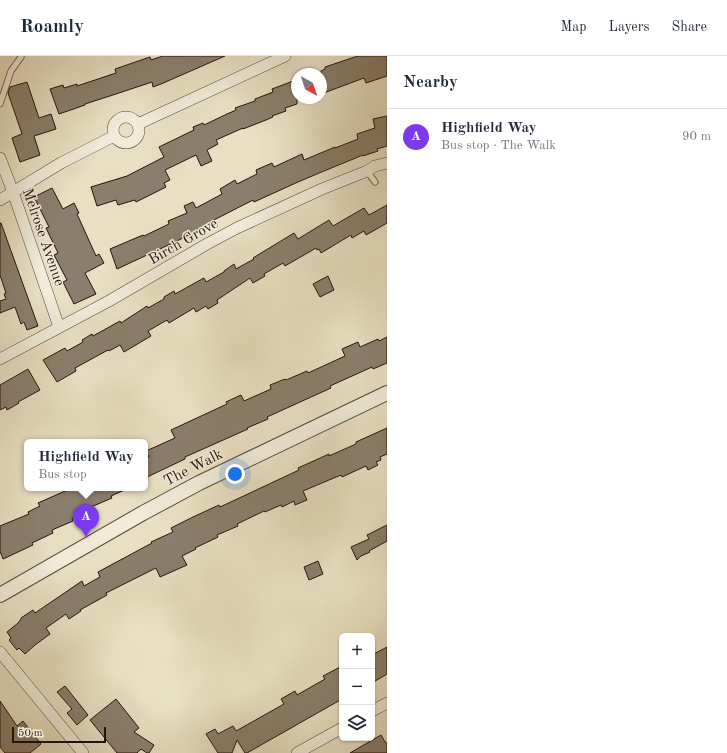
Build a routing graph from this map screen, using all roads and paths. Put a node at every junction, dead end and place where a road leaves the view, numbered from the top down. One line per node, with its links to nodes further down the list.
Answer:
1 (285, 56): 4 (street)
2 (21, 57): 3 (lane)
3 (0, 104)
4 (138, 124): 5 (street); 5 (street)
5 (114, 136): 10 (street)
6 (0, 158): 10 (street, Melrose Avenue)
7 (387, 163): 8 (street, Birch Grove)
8 (367, 171): 9 (lane); 12 (street, Birch Grove)
9 (375, 182)
10 (13, 192): 11 (street); 12 (street, Melrose Avenue)
11 (0, 200)
12 (59, 327): 13 (street, Birch Grove)
13 (0, 359)
14 (387, 393): 15 (street, The Walk)
15 (0, 595)
16 (0, 652): 20 (street)
17 (387, 703): 18 (street)
18 (375, 709)
19 (339, 730): 21 (street)
20 (83, 753)
21 (297, 753)

